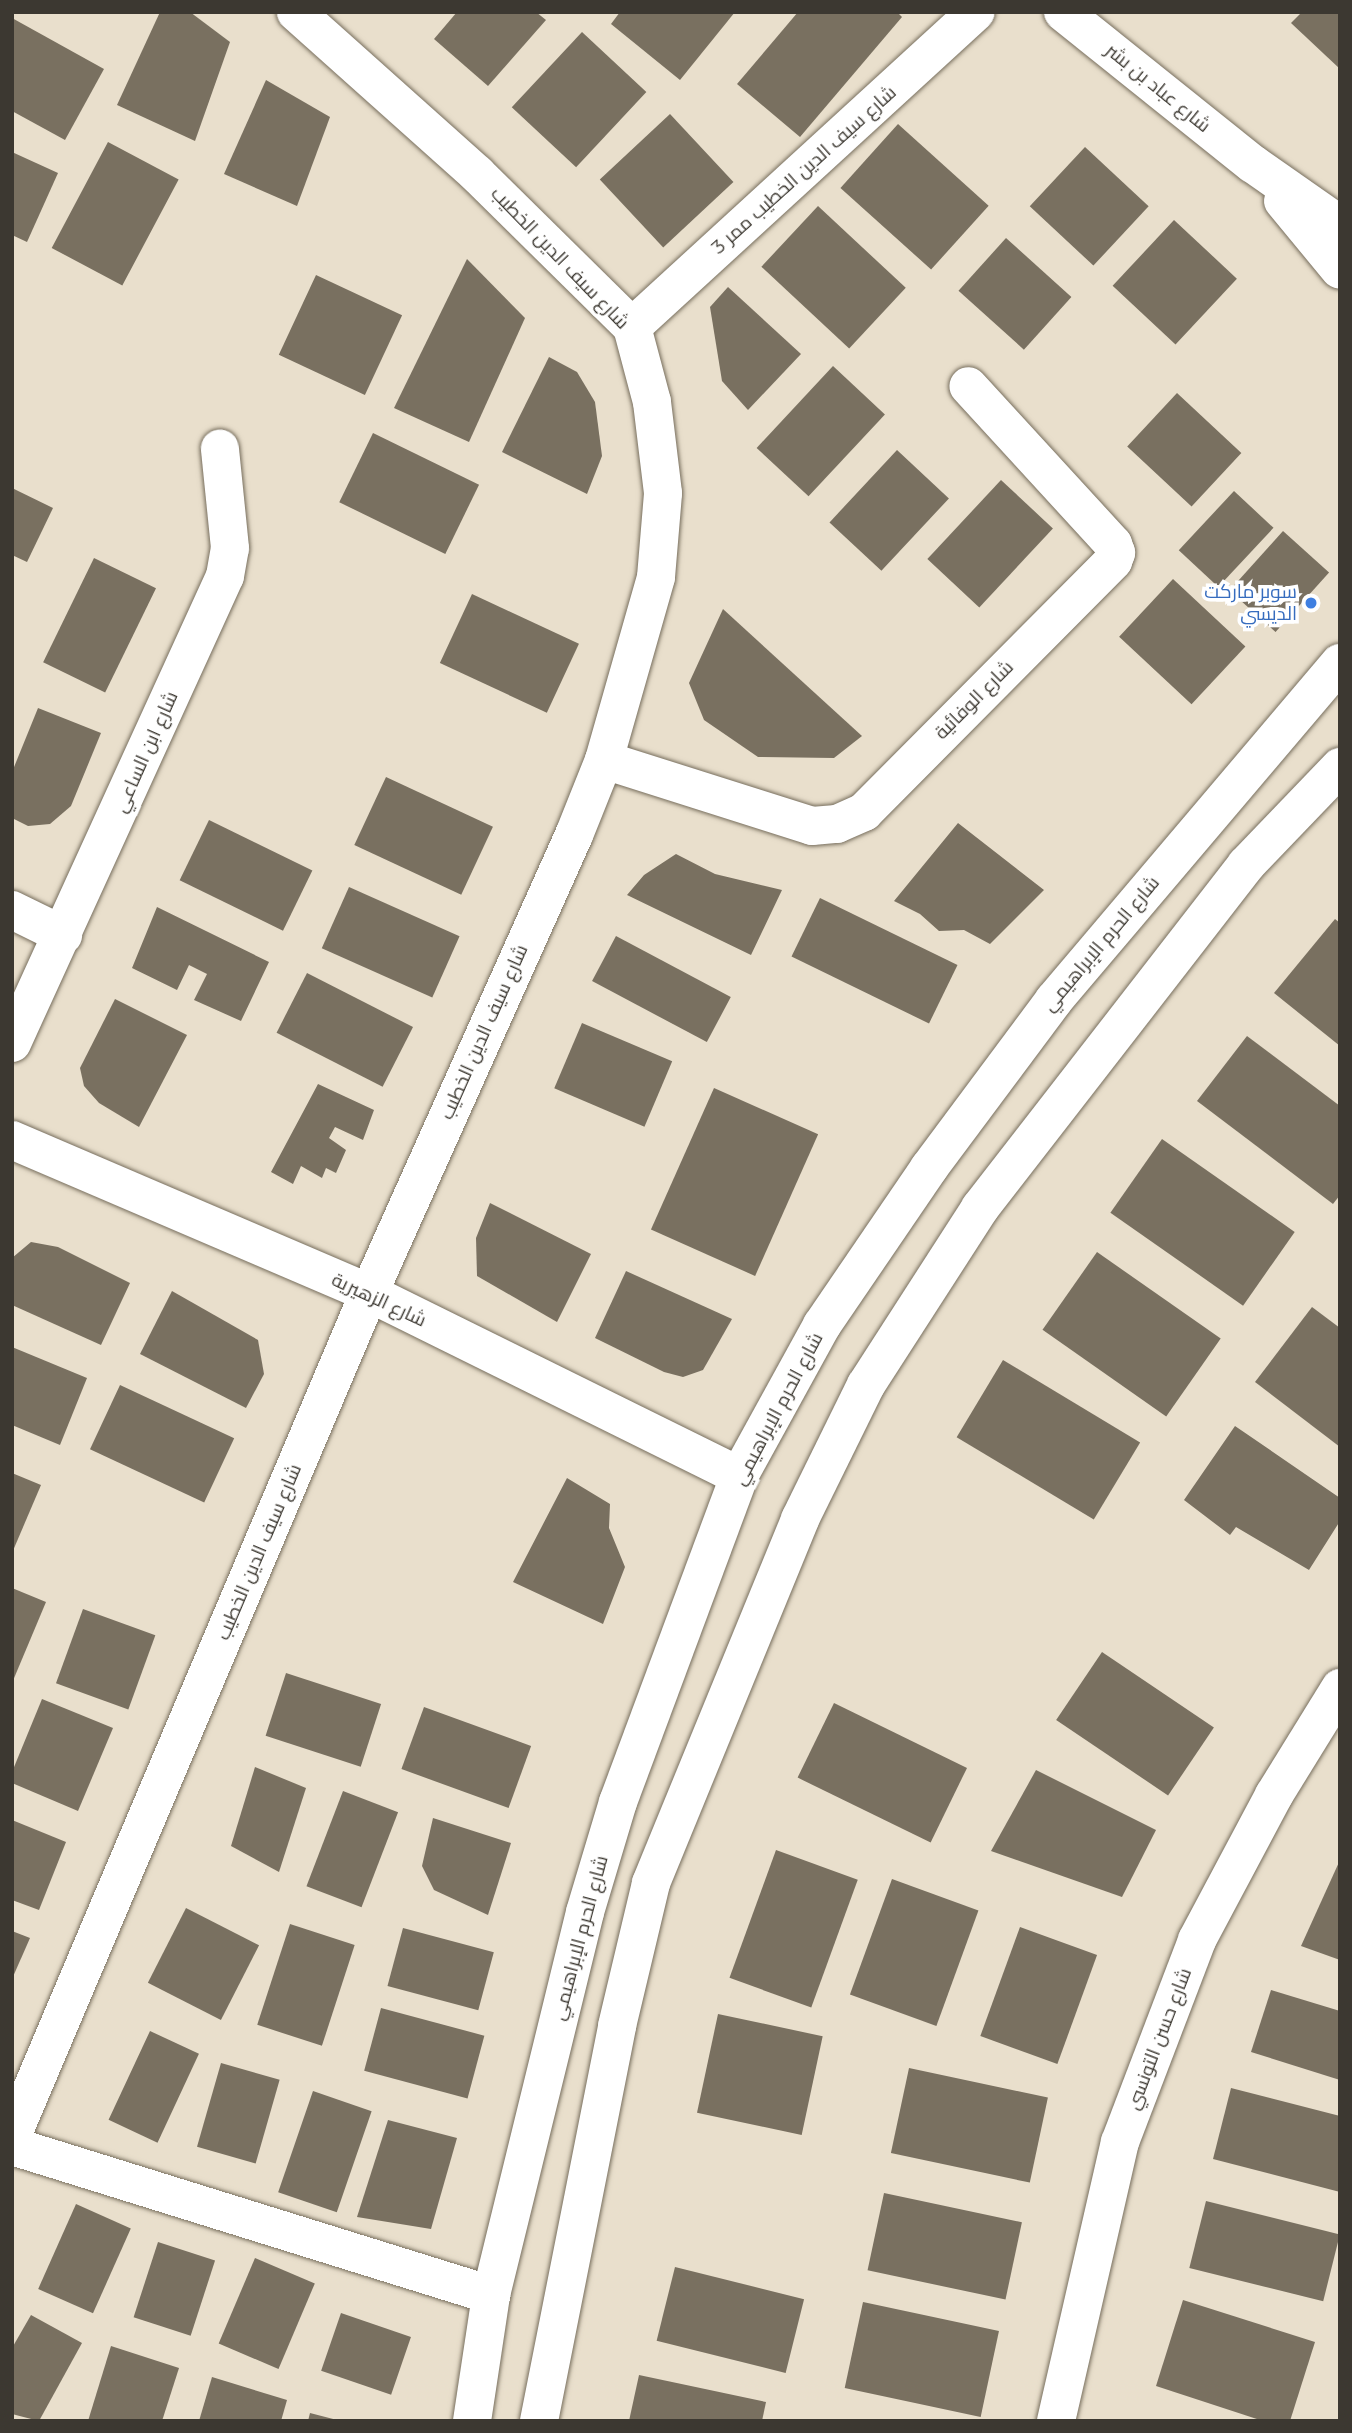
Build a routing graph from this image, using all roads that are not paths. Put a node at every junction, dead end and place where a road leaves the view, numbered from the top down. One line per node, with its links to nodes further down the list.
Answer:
1 (296, 12): 7 (street, شارع سيف الدين الخطيب)
2 (976, 12): 7 (street, شارع سيف الدين الخطيب ممر 3)
3 (1063, 12): 4 (street, شارع عباد بن بشر)
4 (1253, 164): 5 (street, شارع عباد بن بشر); 6 (street, شارع عباد بن بشر)
5 (1340, 225)
6 (1340, 270)
7 (632, 327): 11 (street, شارع سيف الدين الخطيب)
8 (968, 386): 11 (street, شارع الوفائية)
9 (220, 449): 14 (street, شارع ابن الساعي)
10 (1340, 663): 18 (street, شارع الحرم الإبراهيمي)
11 (604, 760): 17 (street, شارع سيف الدين الخطيب)
12 (1340, 767): 24 (street)
13 (12, 910): 14 (street)
14 (63, 935): 15 (street, شارع ابن الساعي)
15 (12, 1043)
16 (12, 1140): 17 (street, شارع الزهيرية)
17 (369, 1293): 18 (street, شارع الزهيرية); 20 (street, شارع سيف الدين الخطيب)
18 (739, 1476): 22 (street, شارع الحرم الإبراهيمي)
19 (1340, 1688): 25 (street, شارع حسن التونسي)
20 (12, 2136)
21 (12, 2146): 22 (street)
22 (491, 2295): 23 (street, شارع الحرم الإبراهيمي)
23 (472, 2421)
24 (539, 2421)
25 (1056, 2421)

